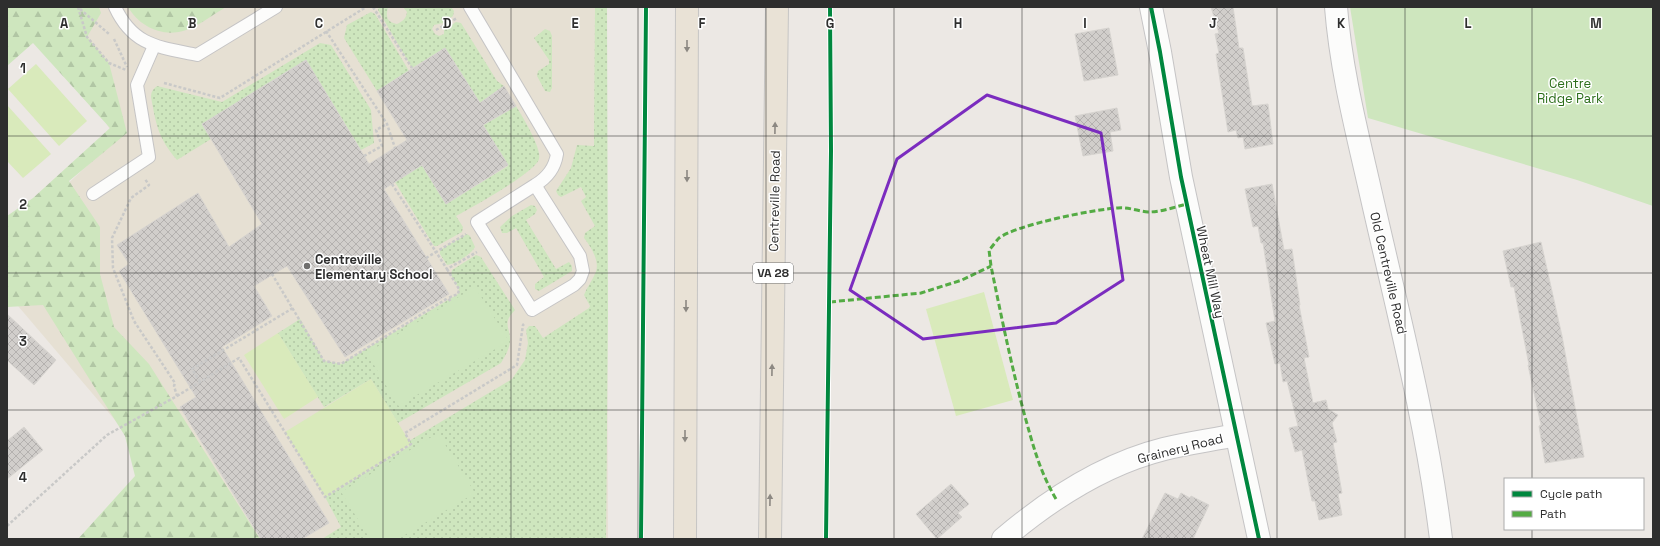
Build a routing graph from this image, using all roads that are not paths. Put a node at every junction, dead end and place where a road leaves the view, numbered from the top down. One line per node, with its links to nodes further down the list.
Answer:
1 (115, 7): 8 (lane)
2 (276, 7): 8 (lane)
3 (470, 7): 9 (lane)
4 (687, 7): 12 (highway, one-way to 12)
5 (777, 7): 13 (highway, Centreville Road / VA 28, one-way to 5)
6 (1151, 7): 11 (street, Wheat Mill Way)
7 (1336, 7): 16 (street, Old Centreville Road)
8 (154, 46): 10 (lane)
9 (535, 185): 9 (lane)
10 (93, 194)
11 (1236, 435): 14 (street, Grainery Road); 15 (street, Wheat Mill Way)
12 (685, 539)
13 (770, 539)
14 (1003, 539)
15 (1259, 539)
16 (1441, 539)

